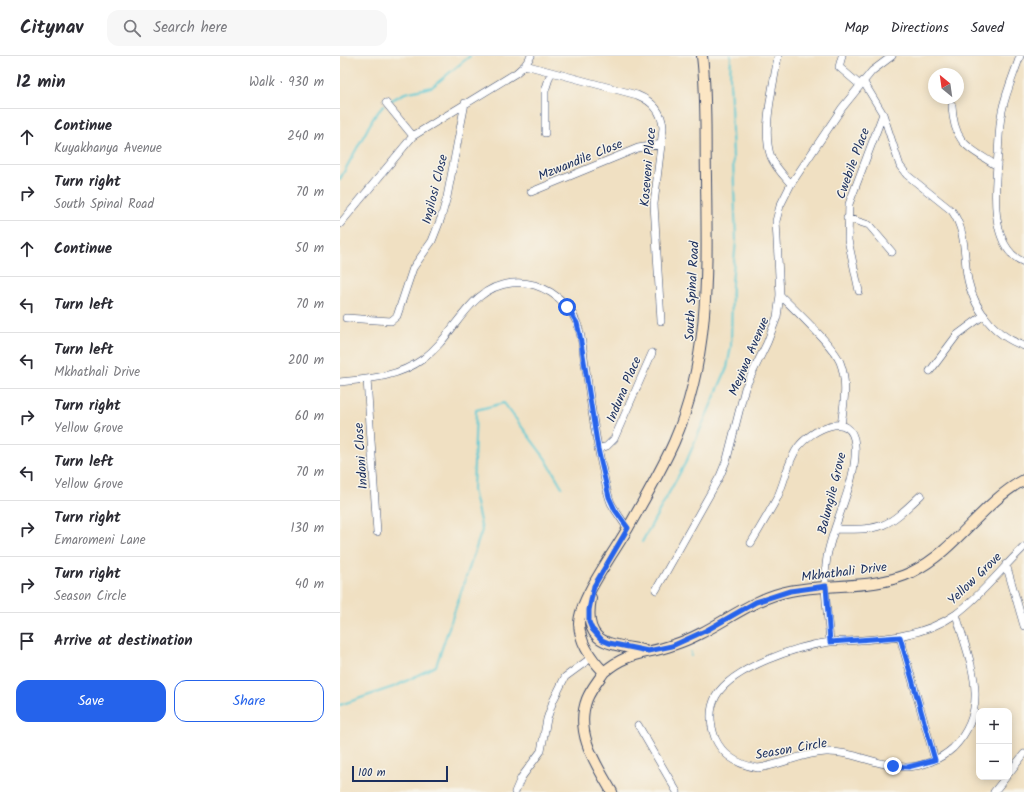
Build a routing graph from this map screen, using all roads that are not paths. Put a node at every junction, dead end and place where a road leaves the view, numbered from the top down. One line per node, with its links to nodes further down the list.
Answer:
1 (531, 56): 8 (street)
2 (702, 56): 39 (street, South Spinal Road)
3 (778, 56): 19 (street)
4 (842, 56): 10 (street)
5 (892, 56): 7 (street, Meyiwa Avenue)
6 (1020, 56): 18 (street)
7 (883, 59): 10 (street, Meyiwa Avenue)
8 (525, 65): 9 (street, Koseveni Place); 12 (street)
9 (551, 72): 15 (street); 17 (street, Koseveni Place)
10 (861, 83): 14 (street); 19 (street, Meyiwa Avenue)
11 (386, 103): 16 (street)
12 (464, 103): 16 (street); 28 (street, Ingilosi Close)
13 (952, 106): 18 (street)
14 (883, 114): 21 (street, Cwebile Place); 27 (street)
15 (545, 133)
16 (412, 136): 22 (street)
17 (662, 144): 20 (street, Mzwandile Close); 29 (street, Koseveni Place)
18 (997, 166): 24 (street)
19 (791, 184): 26 (street, Meyiwa Avenue)
20 (530, 192)
21 (848, 218): 23 (street); 25 (street, Cwebile Place)
22 (340, 224)
23 (892, 252)
24 (1024, 262)
25 (860, 291)
26 (780, 295): 35 (street); 47 (street, Meyiwa Avenue)
27 (984, 315): 30 (street); 32 (street)
28 (346, 318)
29 (661, 321)
30 (1024, 346)
31 (652, 353): 36 (street, Induna Place)
32 (930, 371)
33 (367, 379): 34 (street); 36 (street); 41 (street, Indoni Close)
34 (340, 382)
35 (841, 425): 40 (street, Balungile Grove); 42 (street)
36 (598, 449): 39 (street)
37 (1024, 480): 46 (street, Mkhathali Drive)
38 (921, 495): 40 (street)
39 (628, 528): 45 (street, South Spinal Road)
40 (836, 529): 46 (street, Balungile Grove)
41 (377, 532)
42 (751, 543)
43 (1024, 547): 44 (street, Yellow Grove)
44 (1006, 564): 48 (street, Yellow Grove); 49 (street)
45 (594, 586): 52 (street); 53 (street, South Spinal Road)
46 (826, 586): 51 (street); 52 (street, Mkhathali Drive)
47 (656, 590)
48 (956, 614): 50 (street, Yellow Grove); 57 (street, Season Circle)
49 (1024, 626)
50 (900, 637): 51 (street, Yellow Grove); 57 (street)
51 (830, 642): 57 (street, Season Circle)
52 (648, 651): 54 (street, Mkhathali Drive)
53 (591, 658): 54 (street, South Spinal Road); 60 (street)
54 (604, 672): 61 (street)
55 (638, 725): 62 (street)
56 (1024, 754): 58 (street)
57 (935, 760)
58 (1012, 769)
59 (1004, 780): 63 (street)
60 (515, 792)
61 (612, 792)
62 (676, 792)
63 (994, 792)

